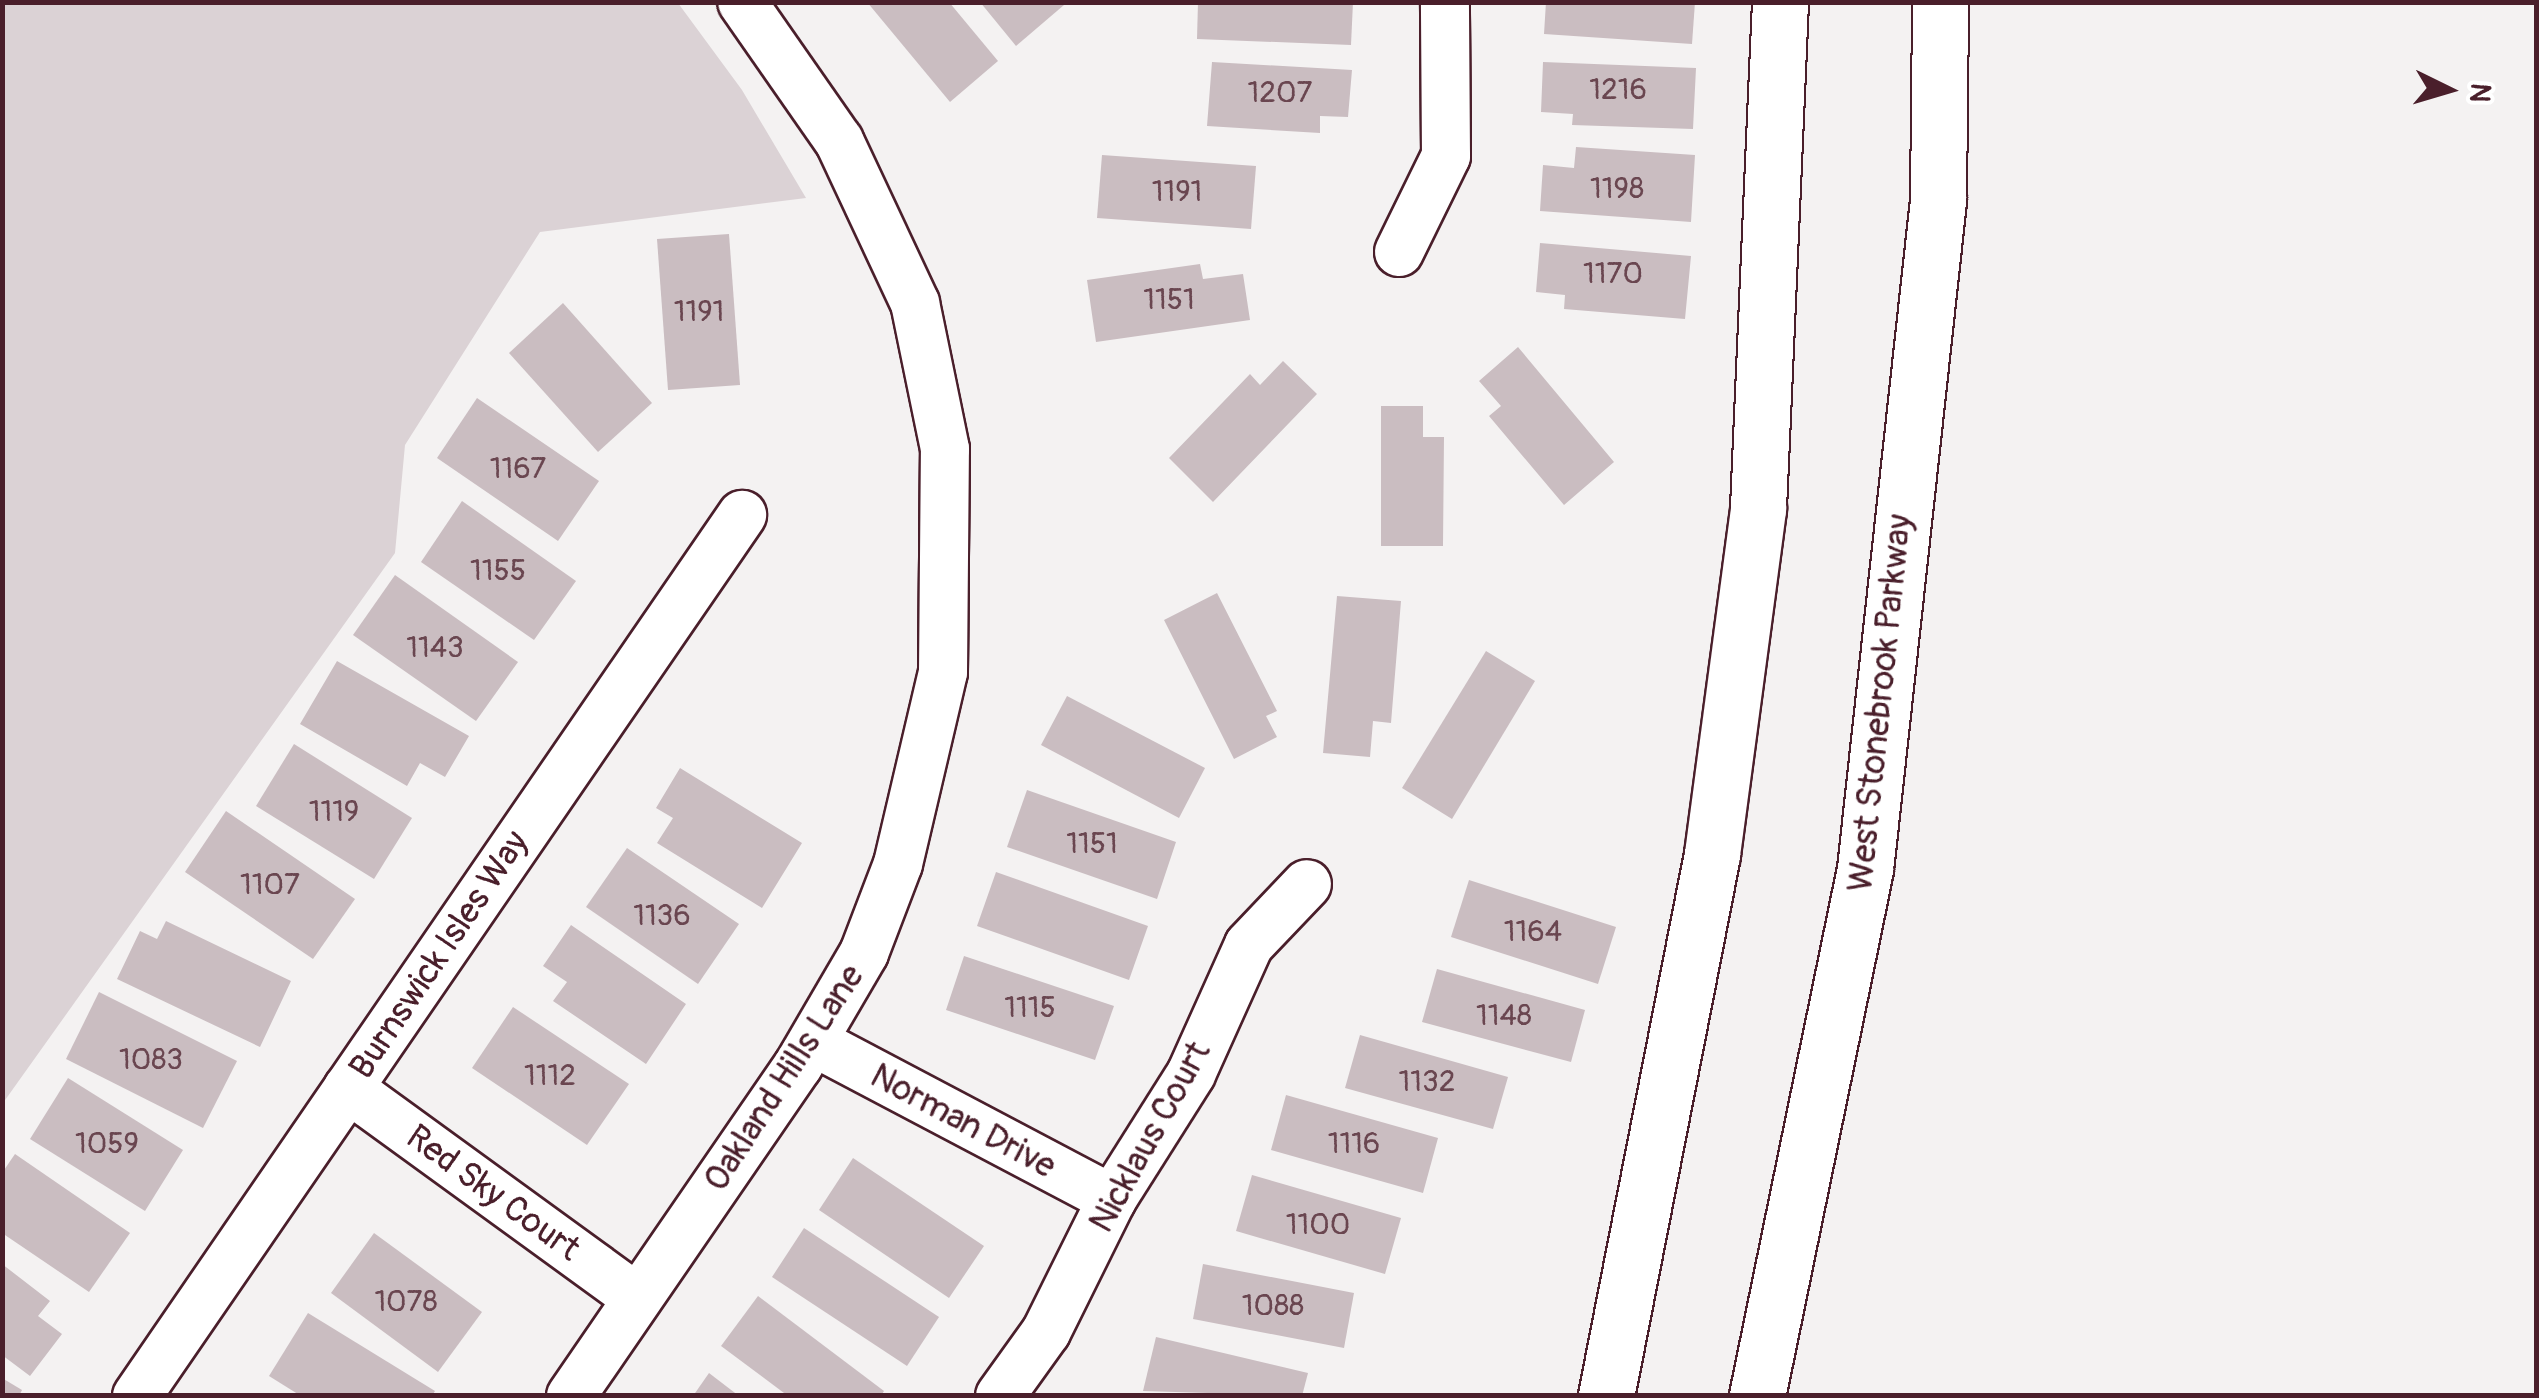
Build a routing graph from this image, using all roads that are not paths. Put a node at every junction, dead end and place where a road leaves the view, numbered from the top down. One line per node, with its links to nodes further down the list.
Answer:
1 (742, 2): 8 (street, Oakland Hills Lane)
2 (1445, 2): 5 (street)
3 (1780, 2): 15 (street)
4 (1940, 2): 16 (street, West Stonebrook Parkway)
5 (1399, 252)
6 (742, 515): 9 (street, Burnswick Isles Way)
7 (1307, 884): 10 (street, Nicklaus Court)
8 (814, 1042): 10 (street, Norman Drive); 11 (street, Oakland Hills Lane)
9 (348, 1088): 11 (street, Red Sky Court); 12 (street, Burnswick Isles Way)
10 (1112, 1200): 14 (street, Nicklaus Court)
11 (637, 1298): 13 (street, Oakland Hills Lane)
12 (137, 1396)
13 (571, 1396)
14 (1000, 1396)
15 (1606, 1396)
16 (1757, 1396)

